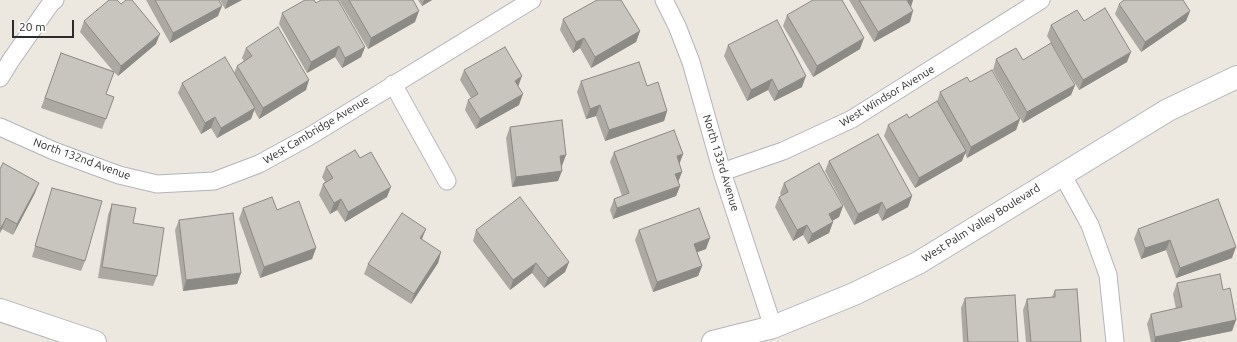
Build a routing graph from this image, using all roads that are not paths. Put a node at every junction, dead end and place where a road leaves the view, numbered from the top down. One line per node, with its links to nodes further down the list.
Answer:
1 (55, 0): 6 (street)
2 (532, 0): 7 (street, West Cambridge Avenue)
3 (664, 0): 9 (street, North 133rd Avenue)
4 (1041, 0): 9 (street, West Windsor Avenue)
5 (1237, 77): 10 (street, West Palm Valley Boulevard)
6 (0, 78)
7 (393, 84): 11 (street, West Cambridge Avenue); 12 (street)
8 (0, 127): 11 (street, North 132nd Avenue)
9 (722, 172): 14 (street, North 133rd Avenue)
10 (1062, 174): 14 (street, West Palm Valley Boulevard); 17 (street)
11 (214, 181)
12 (447, 181)
13 (0, 310): 15 (street)
14 (773, 327): 16 (street, West Palm Valley Boulevard)
15 (95, 342)
16 (713, 342)
17 (1115, 342)

